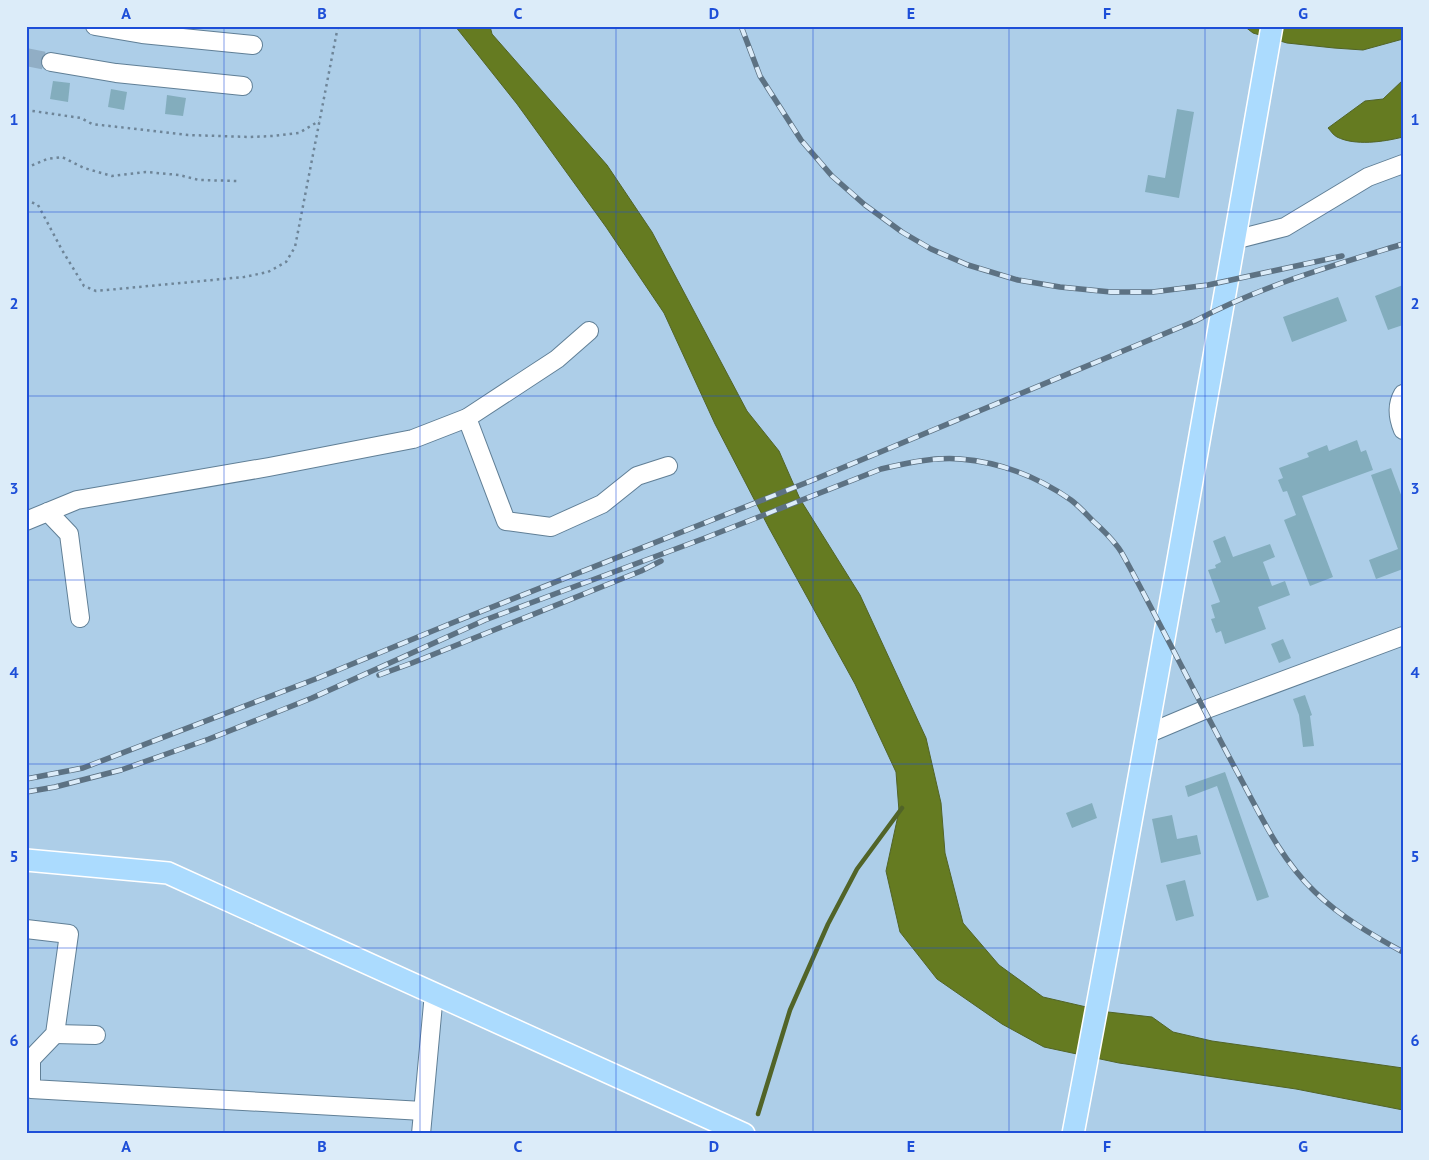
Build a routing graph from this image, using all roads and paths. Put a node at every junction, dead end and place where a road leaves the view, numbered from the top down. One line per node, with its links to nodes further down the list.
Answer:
1 (95, 26): 4 (street)
2 (338, 26): 8 (path)
3 (1272, 26): 13 (main road)
4 (253, 45)
5 (51, 62): 6 (street)
6 (243, 86)
7 (26, 110): 8 (path)
8 (319, 121): 12 (path)
9 (1403, 164): 13 (street)
10 (26, 168): 11 (path)
11 (238, 181)
12 (26, 200)
13 (1234, 240): 23 (main road)
14 (589, 331): 16 (street)
15 (1403, 394): 17 (street)
16 (467, 418): 18 (street); 19 (street)
17 (1403, 430)
18 (668, 466)
19 (48, 512): 20 (street); 21 (street)
20 (26, 521)
21 (80, 618)
22 (1403, 636): 23 (street)
23 (1147, 734): 32 (main road)
24 (26, 860): 26 (main road)
25 (26, 929): 27 (street)
26 (434, 993): 29 (street); 31 (main road)
27 (56, 1034): 28 (street); 29 (street)
28 (96, 1036)
29 (424, 1110): 30 (street)
30 (422, 1134)
31 (744, 1134)
32 (1072, 1134)

